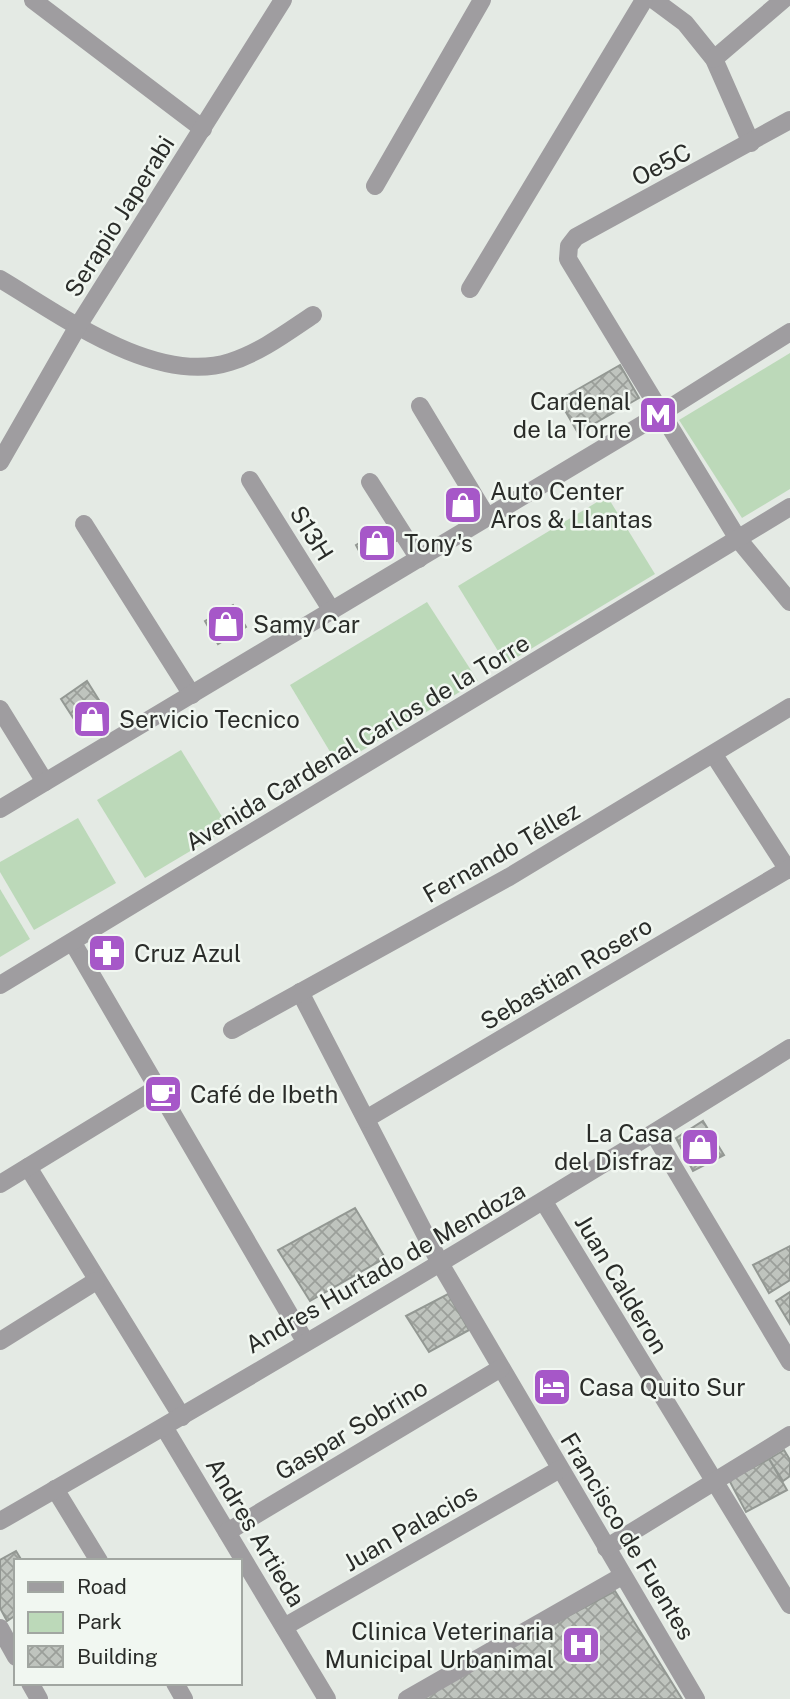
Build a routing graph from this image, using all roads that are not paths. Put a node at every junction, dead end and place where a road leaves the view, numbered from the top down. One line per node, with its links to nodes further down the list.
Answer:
1 (33, 0): 9 (street)
2 (283, 0): 9 (street, Serapio Japerabi)
3 (482, 0): 11 (street)
4 (644, 0): 13 (street)
5 (654, 0): 7 (street)
6 (783, 0): 7 (street)
7 (714, 59): 10 (street)
8 (790, 120): 10 (street, Oe5C)
9 (203, 129): 15 (street, Serapio Japerabi)
10 (751, 143): 18 (street, Oe5C)
11 (375, 186)
12 (0, 279): 15 (street)
13 (470, 289)
14 (313, 315): 15 (street)
15 (78, 326): 19 (street, Serapio Japerabi)
16 (790, 332): 18 (street)
17 (420, 406): 23 (street)
18 (660, 414): 23 (street); 25 (street)
19 (0, 461)
20 (250, 480): 28 (street, S13H)
21 (370, 482): 26 (street)
22 (790, 508): 25 (street, Avenida Cardenal Carlos de la Torre)
23 (487, 517): 26 (street)
24 (83, 524): 29 (street)
25 (738, 539): 27 (street); 36 (street, Avenida Cardenal Carlos de la Torre)
26 (419, 559): 28 (street)
27 (790, 602)
28 (332, 611): 29 (street)
29 (192, 695): 33 (street)
30 (790, 707): 32 (street, Fernando Téllez)
31 (0, 709): 33 (street)
32 (714, 755): 35 (street); 38 (street, Fernando Téllez)
33 (45, 782): 34 (street)
34 (0, 809)
35 (789, 869): 42 (street, Sebastian Rosero)
36 (73, 943): 37 (street, Avenida Cardenal Carlos de la Torre); 41 (street)
37 (0, 985)
38 (300, 992): 39 (street, Fernando Téllez); 42 (street, Francisco de Fuentes)
39 (232, 1030)
40 (790, 1048): 43 (street, Andres Hurtado de Mendoza)
41 (157, 1088): 44 (street); 50 (street)
42 (366, 1119): 47 (street, Francisco de Fuentes)
43 (654, 1134): 46 (street, Andres Hurtado de Mendoza); 51 (street)
44 (28, 1167): 45 (street); 48 (street)
45 (0, 1184)
46 (544, 1202): 47 (street, Andres Hurtado de Mendoza); 57 (street, Juan Calderon)
47 (441, 1265): 50 (street, Andres Hurtado de Mendoza); 52 (street, Francisco de Fuentes)
48 (96, 1281): 49 (street); 53 (street)
49 (0, 1340)
50 (305, 1341): 53 (street, Andres Hurtado de Mendoza)
51 (790, 1362)
52 (501, 1368): 56 (street, Francisco de Fuentes); 60 (street, Gaspar Sobrino)
53 (182, 1417): 54 (street, Andres Hurtado de Mendoza)
54 (164, 1427): 58 (street, Andres Hurtado de Mendoza); 60 (street, Andres Artieda)
55 (790, 1435): 57 (street)
56 (560, 1469): 61 (street, Francisco de Fuentes); 66 (street, Juan Palacios)
57 (713, 1481): 61 (street); 64 (street, Juan Calderon)
58 (55, 1489): 59 (street, Andres Hurtado de Mendoza); 62 (street)
59 (0, 1521)
60 (227, 1532): 66 (street, Andres Artieda)
61 (606, 1548): 63 (street, Francisco de Fuentes)
62 (98, 1559)
63 (622, 1576): 69 (street); 70 (street, Francisco de Fuentes)
64 (790, 1605)
65 (0, 1628): 67 (street)
66 (284, 1628): 68 (street, Andres Artieda)
67 (14, 1653)
68 (327, 1699)
69 (407, 1699)
70 (696, 1699)

